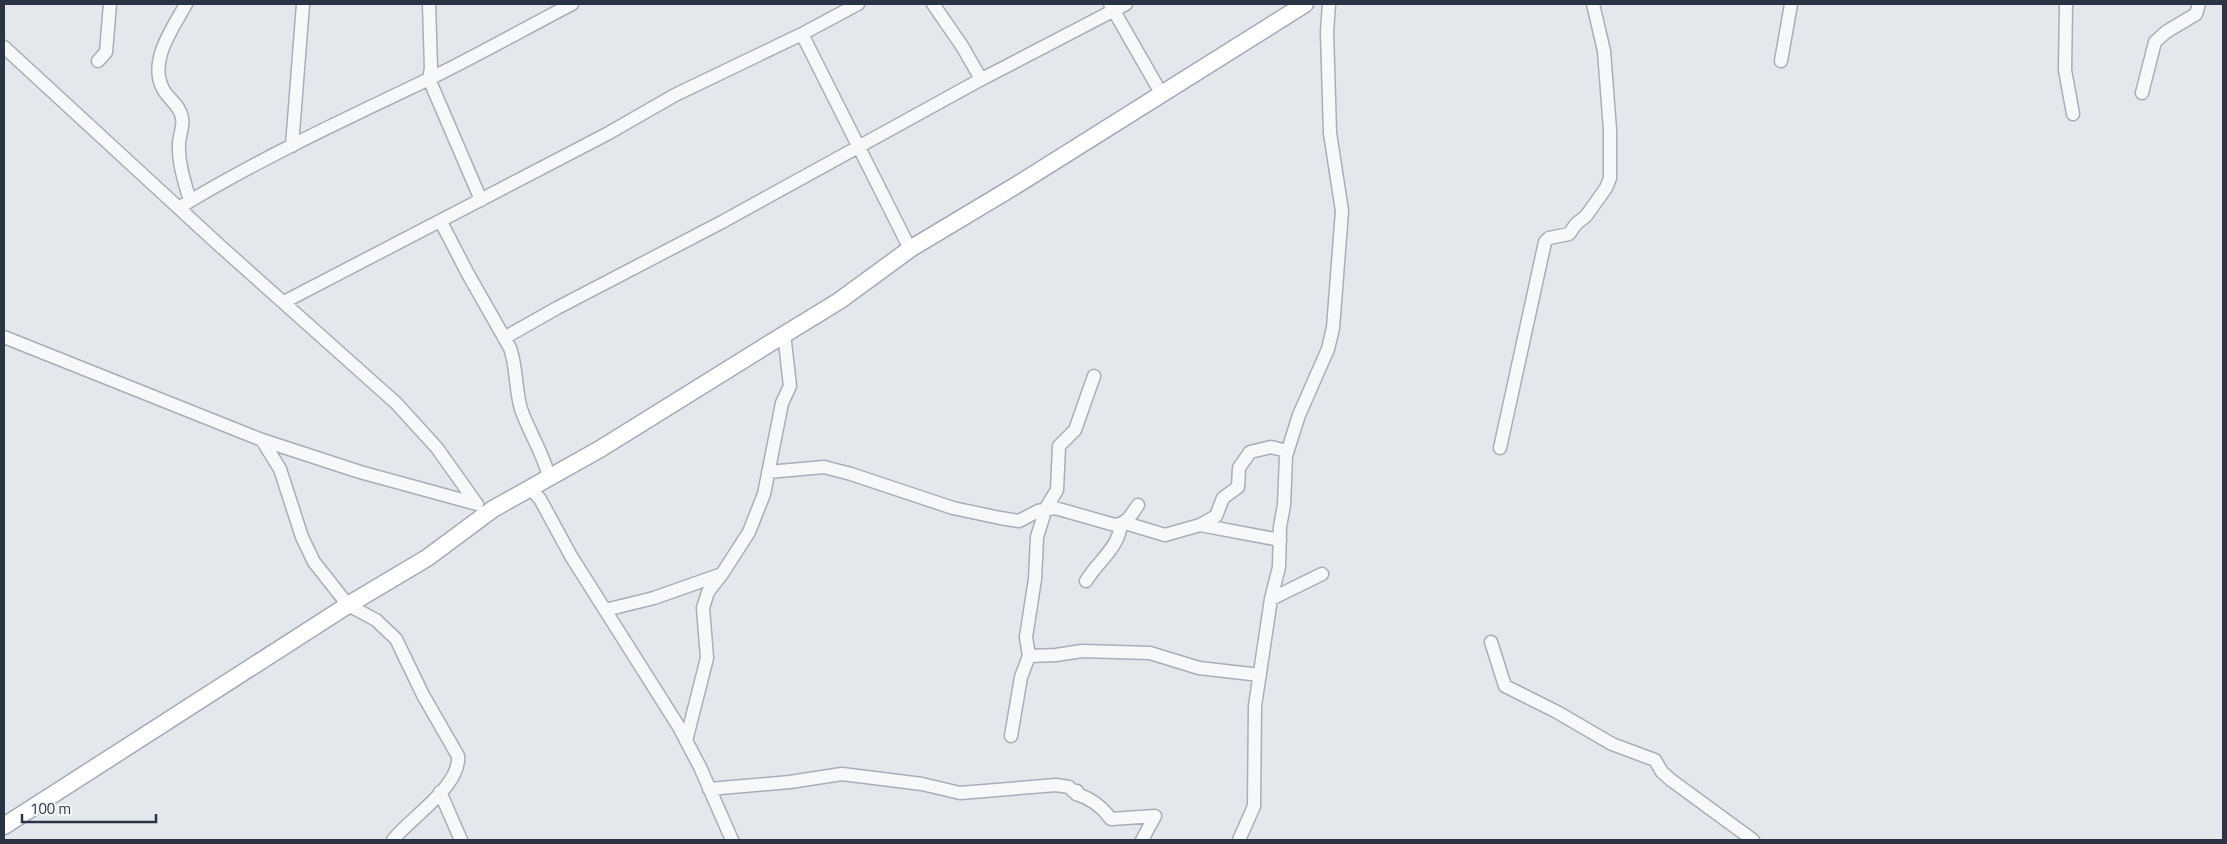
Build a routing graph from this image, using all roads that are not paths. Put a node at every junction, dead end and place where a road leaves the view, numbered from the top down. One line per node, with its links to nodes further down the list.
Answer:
1 (110, 4): 19 (street)
2 (186, 4): 28 (street)
3 (303, 4): 25 (street)
4 (429, 4): 20 (street)
5 (572, 4): 20 (street)
6 (858, 4): 16 (street)
7 (933, 4): 21 (street)
8 (1126, 4): 15 (street)
9 (1305, 4): 22 (main road)
10 (1329, 4): 38 (street)
11 (1593, 4): 37 (street)
12 (1791, 4): 18 (street)
13 (2066, 4): 24 (street)
14 (2199, 4): 23 (street)
15 (1112, 7): 21 (street); 22 (street)
16 (802, 34): 26 (street); 27 (street)
17 (4, 46): 28 (street)
18 (1781, 61)
19 (98, 62)
20 (429, 79): 25 (street); 27 (street)
21 (981, 79): 26 (street)
22 (1161, 93): 30 (main road)
23 (2142, 93)
24 (2072, 114)
25 (292, 146): 28 (street)
26 (858, 146): 30 (street); 34 (street)
27 (481, 200): 29 (street)
28 (185, 204): 31 (street)
29 (441, 222): 31 (street); 34 (street)
30 (910, 249): 32 (main road)
31 (284, 302): 42 (street)
32 (781, 336): 39 (street); 40 (main road)
33 (4, 337): 36 (street)
34 (504, 338): 40 (street)
35 (1094, 376): 44 (street)
36 (262, 440): 42 (street); 53 (street)
37 (1500, 448)
38 (1287, 451): 47 (street); 48 (street)
39 (768, 472): 44 (street); 49 (street)
40 (549, 477): 41 (main road)
41 (530, 488): 45 (main road); 54 (street)
42 (476, 503): 45 (street)
43 (1138, 505): 46 (street)
44 (1046, 508): 46 (street); 56 (street)
45 (493, 509): 53 (main road)
46 (1123, 524): 47 (street); 51 (street)
47 (1200, 525): 48 (street)
48 (1280, 540): 52 (street)
49 (722, 574): 54 (street); 59 (street)
50 (1322, 574): 52 (street)
51 (1086, 582)
52 (1271, 599): 57 (street)
53 (348, 605): 61 (street); 62 (main road)
54 (604, 610): 59 (street)
55 (1490, 642): 68 (street)
56 (1029, 656): 57 (street); 58 (street)
57 (1260, 675): 67 (street)
58 (1011, 736)
59 (686, 741): 60 (street)
60 (709, 789): 65 (street); 66 (street)
61 (440, 792): 63 (street); 64 (street)
62 (4, 826)
63 (393, 840)
64 (461, 840)
65 (732, 840)
66 (1142, 840)
67 (1239, 840)
68 (1753, 840)

